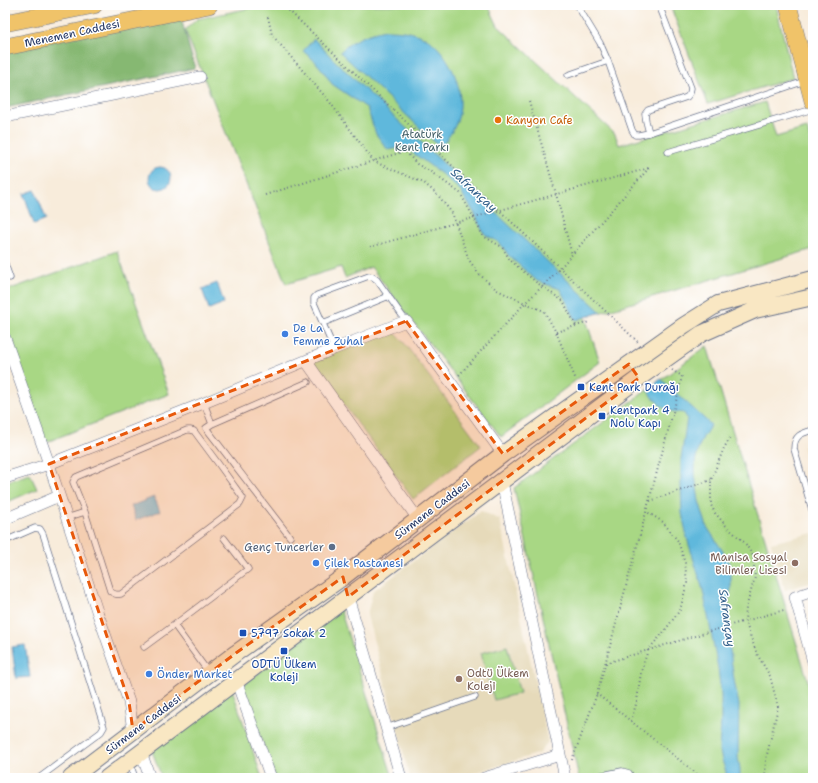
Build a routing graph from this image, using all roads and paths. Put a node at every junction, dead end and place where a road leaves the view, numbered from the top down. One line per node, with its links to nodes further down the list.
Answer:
1 (94, 5): 8 (main road, Menemen Caddesi)
2 (209, 5): 9 (main road, Menemen Caddesi)
3 (282, 5): 23 (path)
4 (577, 5): 10 (lane)
5 (658, 5): 18 (lane)
6 (788, 5): 13 (main road)
7 (268, 17): 20 (path)
8 (5, 23)
9 (5, 47)
10 (608, 61): 11 (lane); 18 (lane)
11 (568, 75)
12 (200, 77): 17 (street)
13 (808, 80): 15 (main road); 18 (lane)
14 (529, 101): 21 (path)
15 (813, 101)
16 (813, 109): 19 (lane)
17 (5, 117)
18 (649, 133)
19 (668, 152)
20 (374, 161): 22 (path); 24 (path); 25 (path)
21 (556, 194): 23 (path); 27 (path); 27 (path)
22 (265, 195)
23 (499, 210): 24 (path); 29 (path)
24 (474, 218): 25 (path); 32 (path)
25 (456, 223): 26 (path); 35 (path)
26 (370, 247)
27 (572, 254): 29 (path)
28 (5, 264): 30 (lane)
29 (560, 268): 32 (path); 43 (path)
30 (10, 278)
31 (813, 279): 43 (main road, Sürmene Caddesi)
32 (542, 287): 35 (path); 39 (path)
33 (389, 296): 36 (lane); 38 (lane); 38 (lane)
34 (813, 297): 45 (main road, Sürmene Caddesi)
35 (525, 303): 40 (path); 47 (path)
36 (406, 321): 42 (street); 55 (street)
37 (589, 322): 39 (path)
38 (322, 323): 42 (lane)
39 (576, 326): 40 (path)
40 (556, 332): 49 (path)
41 (5, 338): 56 (street)
42 (334, 349): 44 (street)
43 (648, 351): 46 (main road, Sürmene Caddesi)
44 (306, 361): 51 (street); 68 (street)
45 (661, 363): 48 (main road, Sürmene Caddesi); 62 (path)
46 (629, 364): 48 (main road); 55 (main road, Sürmene Caddesi)
47 (458, 376)
48 (639, 378): 60 (main road, Sürmene Caddesi)
49 (576, 380)
50 (308, 382): 52 (lane)
51 (204, 402): 52 (lane); 56 (street)
52 (212, 424): 69 (lane)
53 (813, 430): 65 (lane)
54 (730, 438): 59 (path)
55 (503, 454): 57 (main road, Sürmene Caddesi)
56 (49, 464): 58 (street); 61 (street)
57 (485, 468): 60 (main road); 68 (main road, Sürmene Caddesi)
58 (5, 478)
59 (711, 480): 62 (path); 76 (path)
60 (499, 483): 74 (main road, Sürmene Caddesi); 89 (street)
61 (59, 496): 66 (street); 67 (street)
62 (650, 501): 64 (path)
63 (85, 512): 63 (lane); 66 (lane)
64 (647, 512): 79 (path); 81 (path)
65 (813, 513)
66 (66, 518): 88 (street)
67 (5, 519)
68 (418, 519): 72 (main road, Sürmene Caddesi)
69 (290, 537)
70 (224, 538): 77 (lane)
71 (5, 541): 92 (lane)
72 (343, 577): 74 (main road); 82 (main road, Sürmene Caddesi)
73 (813, 591): 80 (street)
74 (348, 597): 83 (main road, Sürmene Caddesi); 87 (street)
75 (784, 610): 76 (path)
76 (745, 621): 79 (path); 105 (path)
77 (174, 625): 78 (lane); 82 (lane)
78 (144, 647)
79 (648, 650): 81 (path); 86 (path)
80 (813, 662)
81 (606, 663): 84 (path)
82 (209, 673): 88 (main road, Sürmene Caddesi)
83 (236, 680): 90 (main road, Sürmene Caddesi); 98 (street)
84 (597, 694): 86 (path); 91 (path)
85 (475, 697): 87 (lane)
86 (631, 721): 104 (path)
87 (386, 728): 99 (street)
88 (133, 731): 90 (main road); 94 (main road, Sürmene Caddesi)
89 (560, 755): 100 (street); 101 (street)
90 (135, 756): 95 (main road, Sürmene Caddesi); 96 (lane); 97 (street)
91 (571, 764)
92 (48, 776): 93 (lane)
93 (39, 778)
94 (71, 778)
95 (107, 778)
96 (136, 778)
97 (150, 778)
98 (271, 778)
99 (401, 778)
100 (484, 778)
101 (565, 778)
102 (592, 778): 103 (lane)
103 (631, 778)
104 (702, 778)
105 (765, 778)

